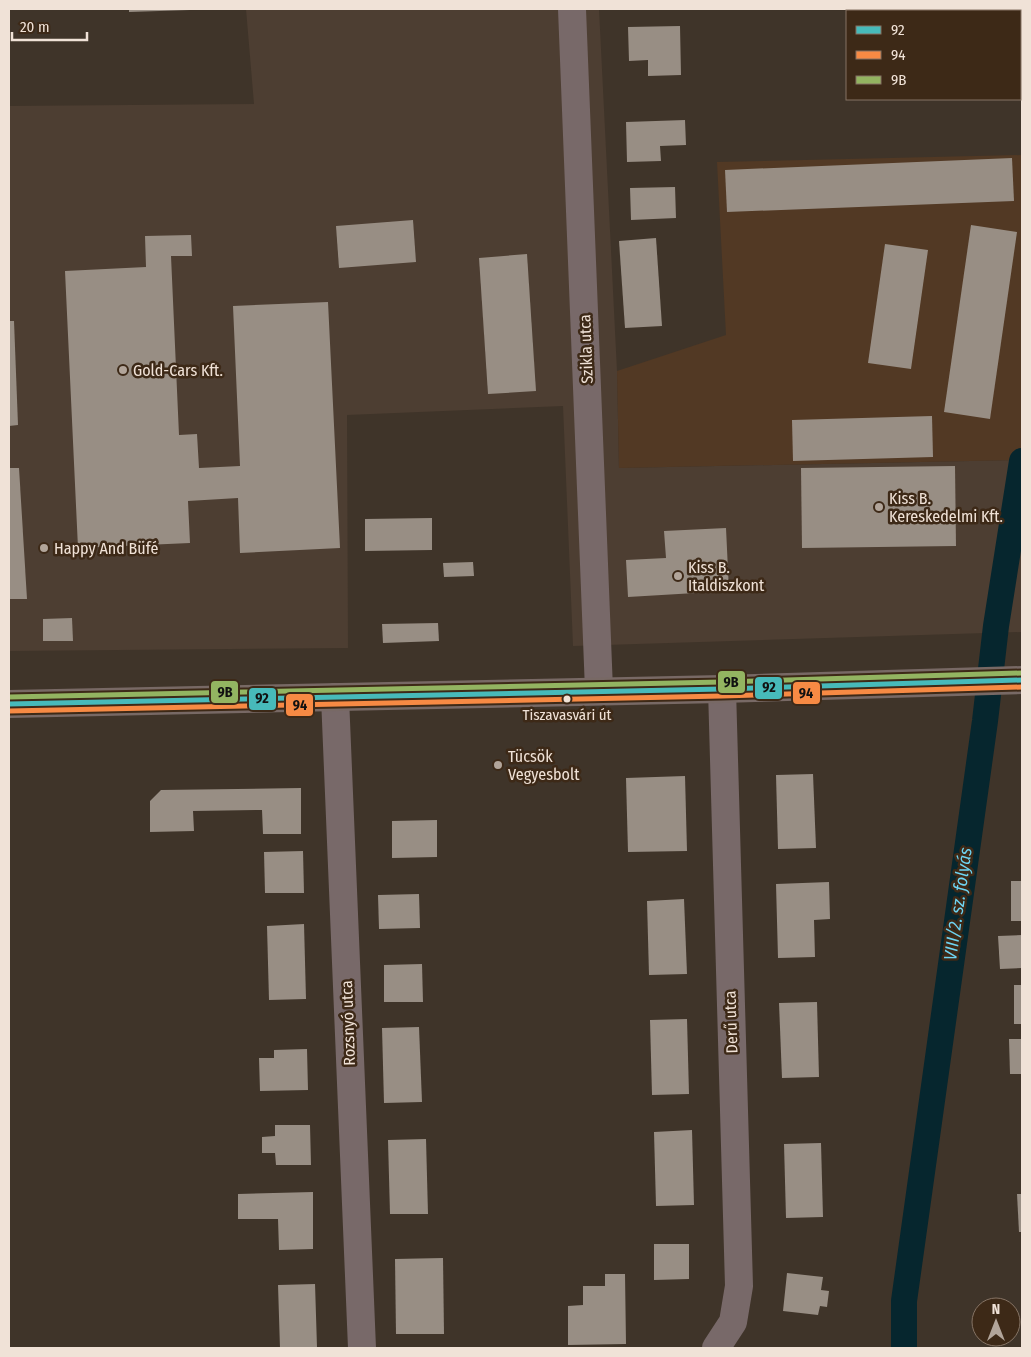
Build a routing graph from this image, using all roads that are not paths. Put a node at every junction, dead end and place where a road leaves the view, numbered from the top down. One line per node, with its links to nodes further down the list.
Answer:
1 (572, 9): 4 (street, Szikla utca)
2 (1014, 680): 3 (main road)
3 (722, 689): 4 (main road); 8 (street, Derű utca)
4 (599, 690): 5 (main road)
5 (335, 697): 6 (main road); 7 (street, Rozsnyó utca)
6 (9, 704)
7 (362, 1348)
8 (716, 1348)

